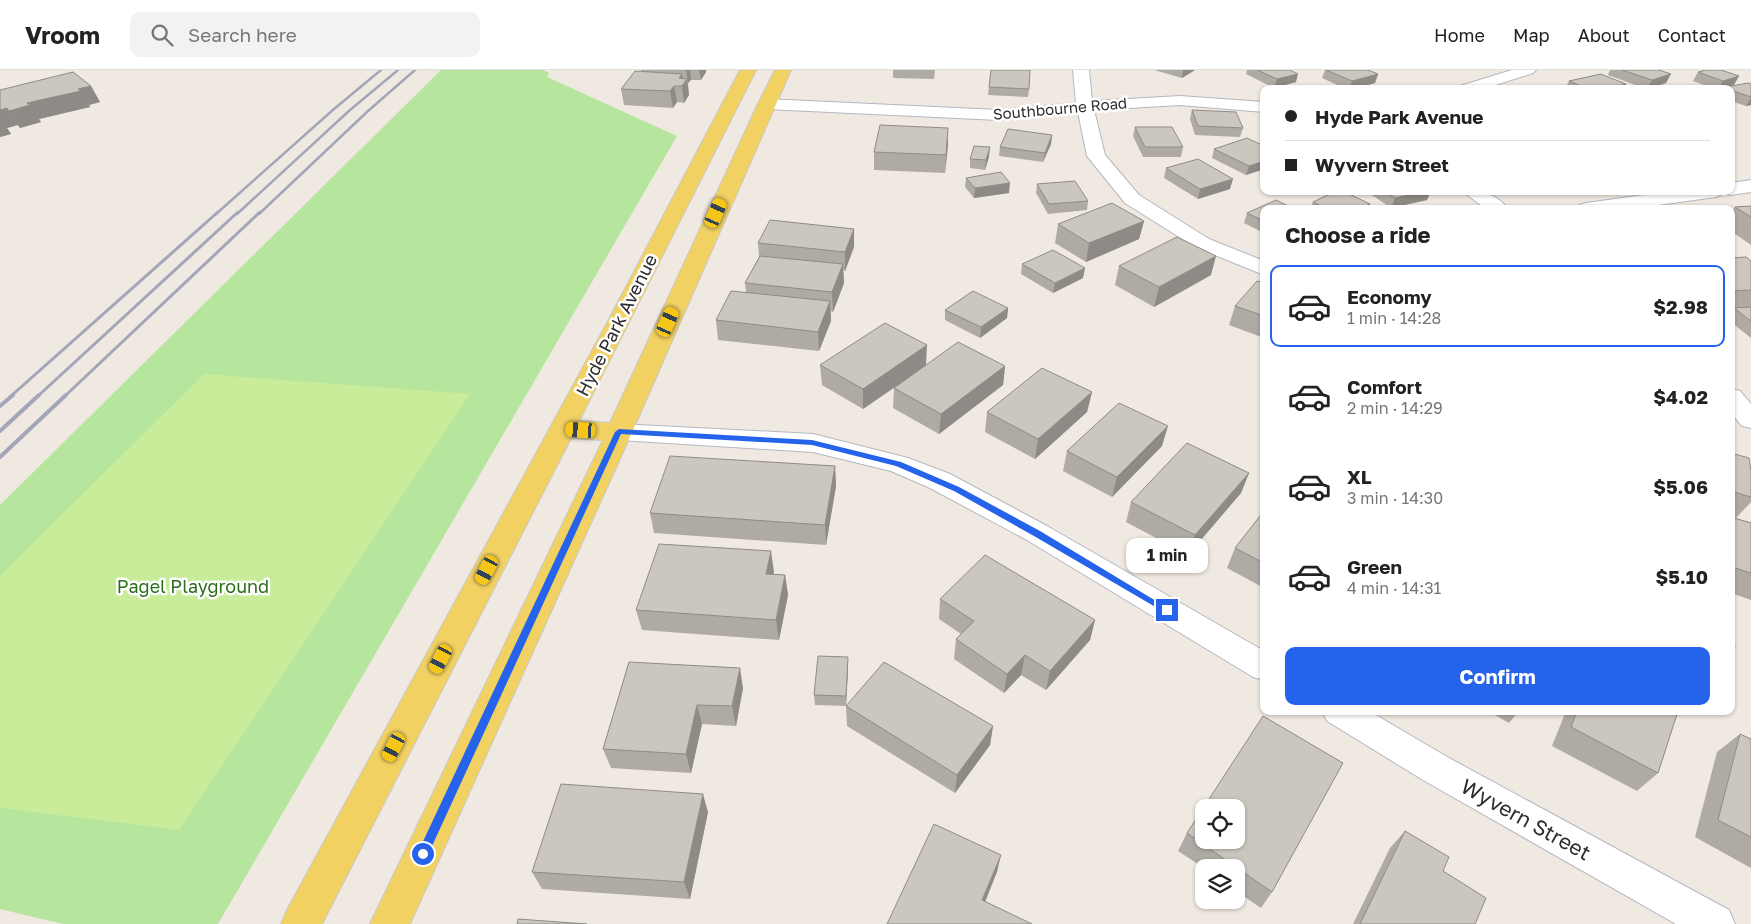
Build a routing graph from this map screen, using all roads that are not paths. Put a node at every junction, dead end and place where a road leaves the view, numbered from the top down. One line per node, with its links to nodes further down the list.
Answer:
1 (748, 70): 6 (main road, Hyde Park Avenue)
2 (784, 70): 7 (main road)
3 (1081, 70): 9 (street)
4 (1528, 70): 5 (street)
5 (1479, 85)
6 (730, 103): 7 (main road); 19 (main road, Hyde Park Avenue)
7 (766, 104): 9 (street, Southbourne Road); 20 (main road)
8 (1260, 107): 9 (street, Southbourne Road)
9 (1084, 108): 16 (street)
10 (1751, 186): 11 (street)
11 (1735, 188)
12 (1478, 195): 14 (street)
13 (1687, 195): 15 (street)
14 (1493, 205)
15 (1615, 205)
16 (1260, 267)
17 (1735, 402): 18 (street)
18 (1751, 420)
19 (562, 429): 20 (main road); 23 (main road, Hyde Park Avenue)
20 (619, 432): 21 (street); 24 (main road)
21 (1260, 665)
22 (1346, 715): 25 (street, Wyvern Street)
23 (302, 924)
24 (390, 924)
25 (1715, 924)

